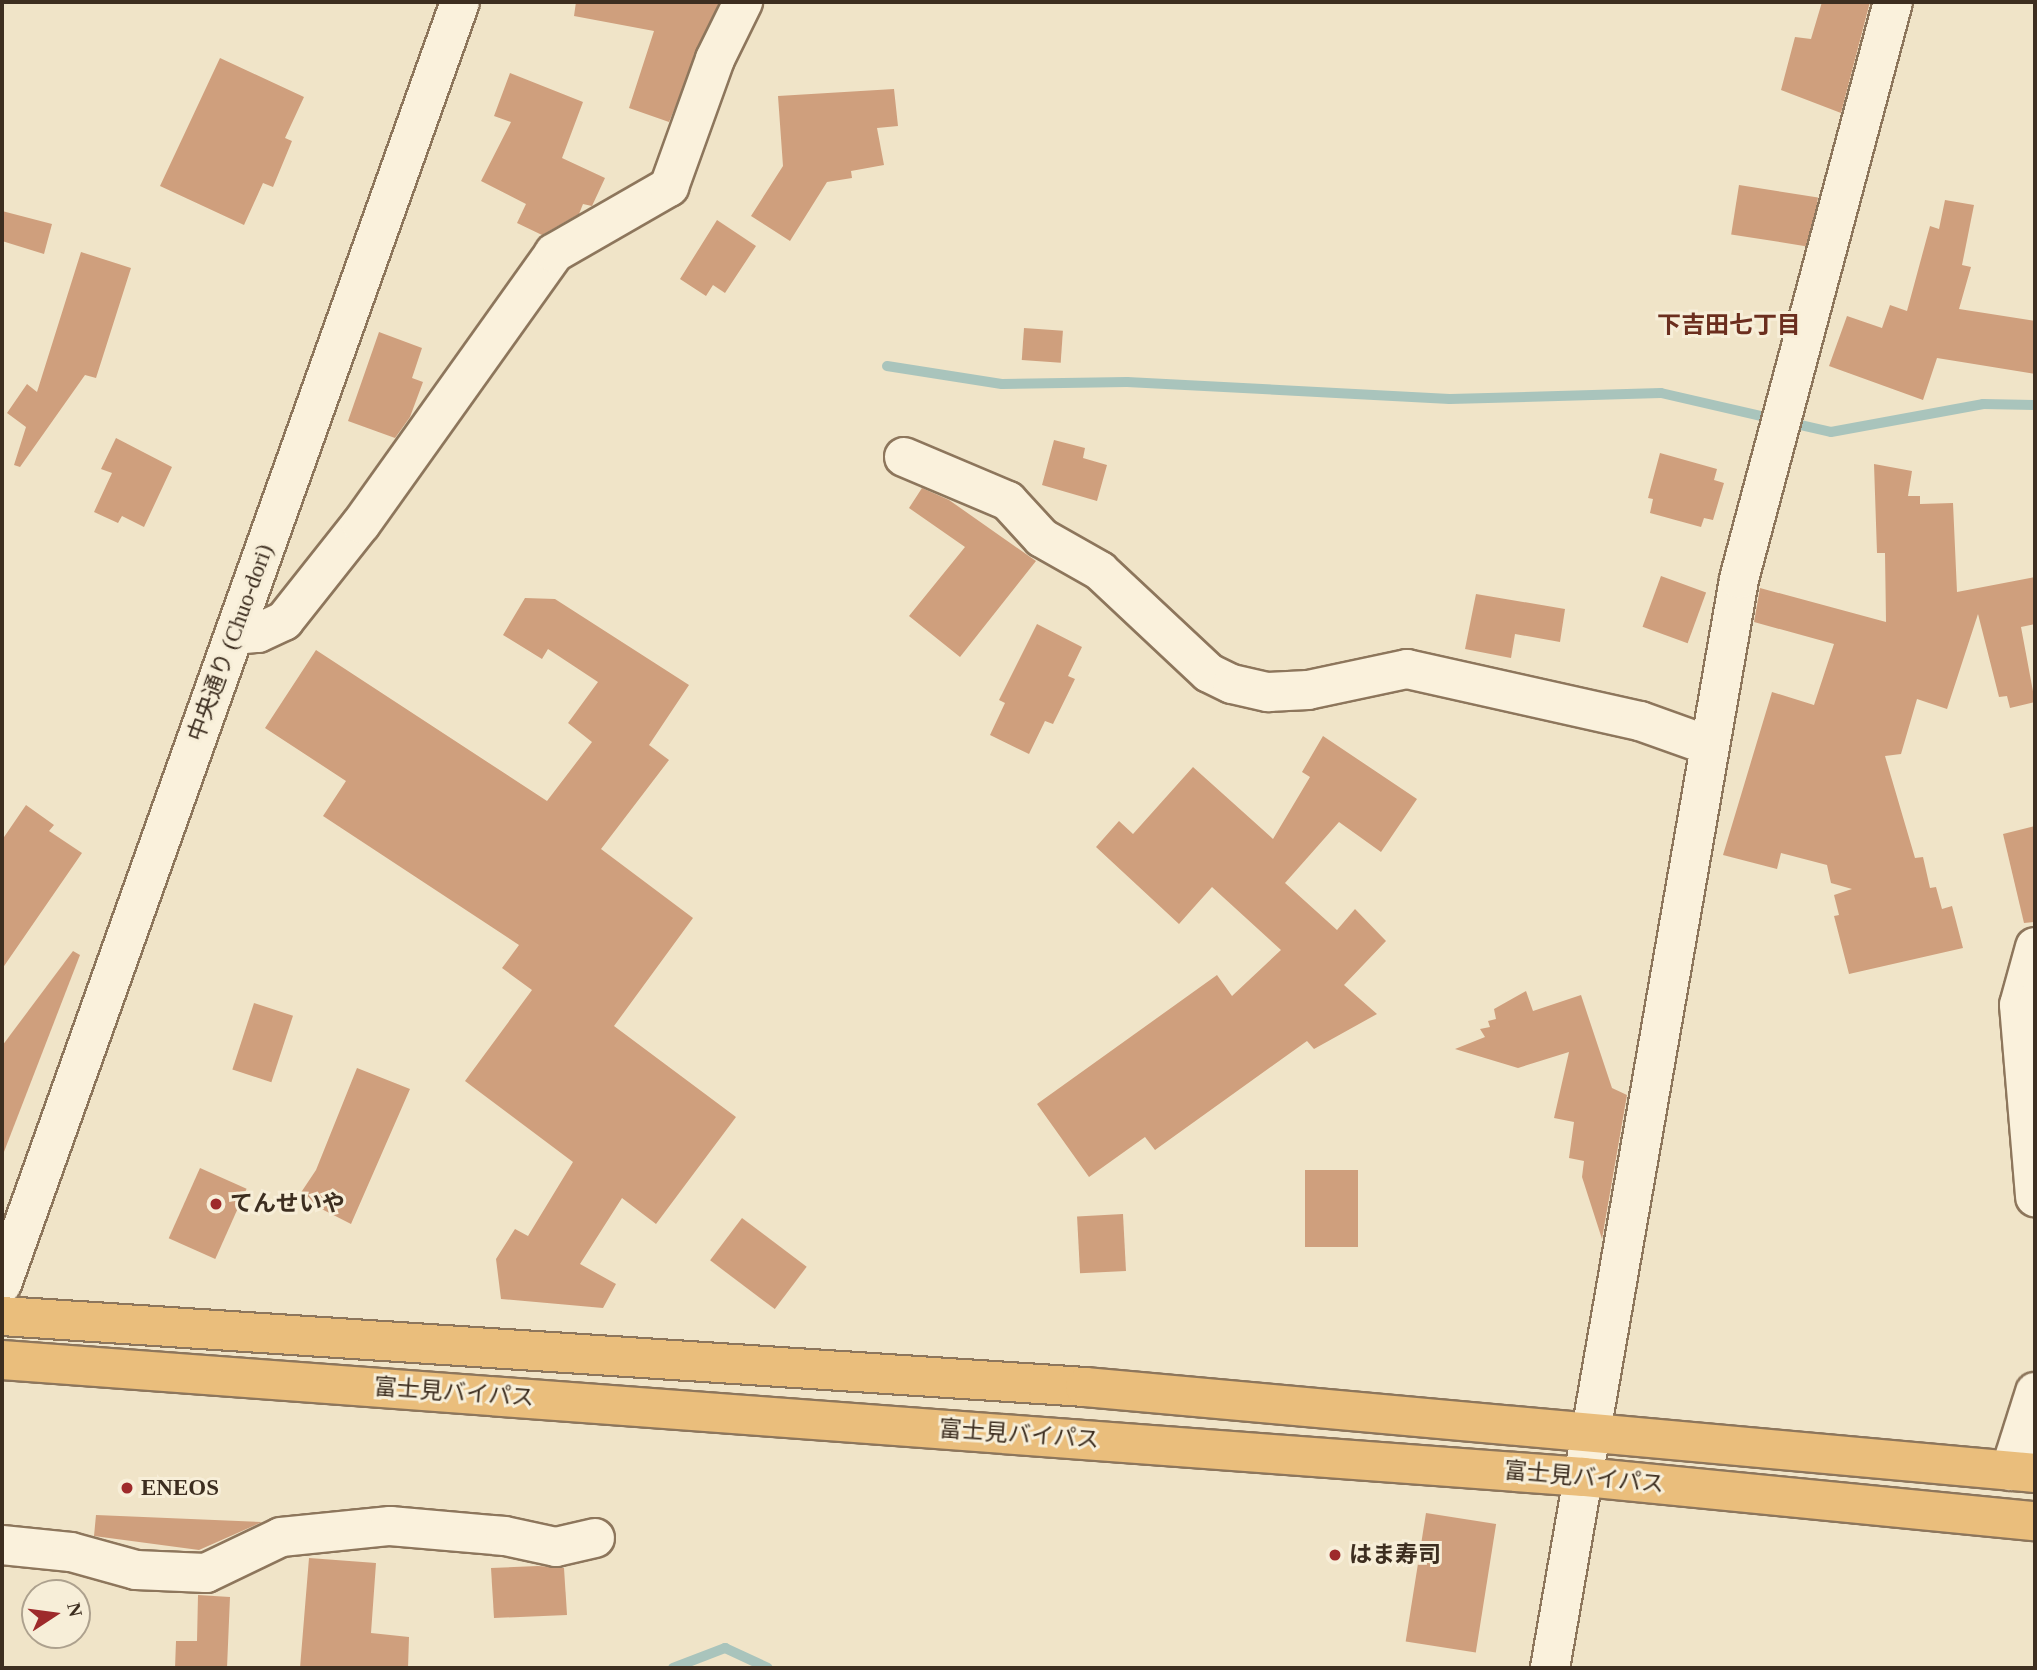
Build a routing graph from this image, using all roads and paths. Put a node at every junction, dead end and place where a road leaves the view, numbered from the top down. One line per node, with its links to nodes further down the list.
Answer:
1 (460, 2): 5 (street, 中央通り (Chuo-dori))
2 (743, 2): 5 (street)
3 (1894, 2): 6 (street)
4 (904, 457): 6 (street)
5 (234, 635): 9 (street, 中央通り (Chuo-dori))
6 (1710, 746): 13 (street)
7 (2035, 947): 8 (street)
8 (2035, 1197)
9 (2, 1284)
10 (2, 1316): 13 (highway, 富士見バイパス)
11 (2, 1360): 15 (highway, 富士見バイパス)
12 (2035, 1392): 14 (street)
13 (1592, 1432): 14 (highway, 富士見バイパス); 15 (street)
14 (2022, 1472)
15 (1584, 1477): 16 (highway, 富士見バイパス); 19 (street)
16 (2035, 1521)
17 (595, 1538): 18 (street)
18 (2, 1545)
19 (1550, 1668)

